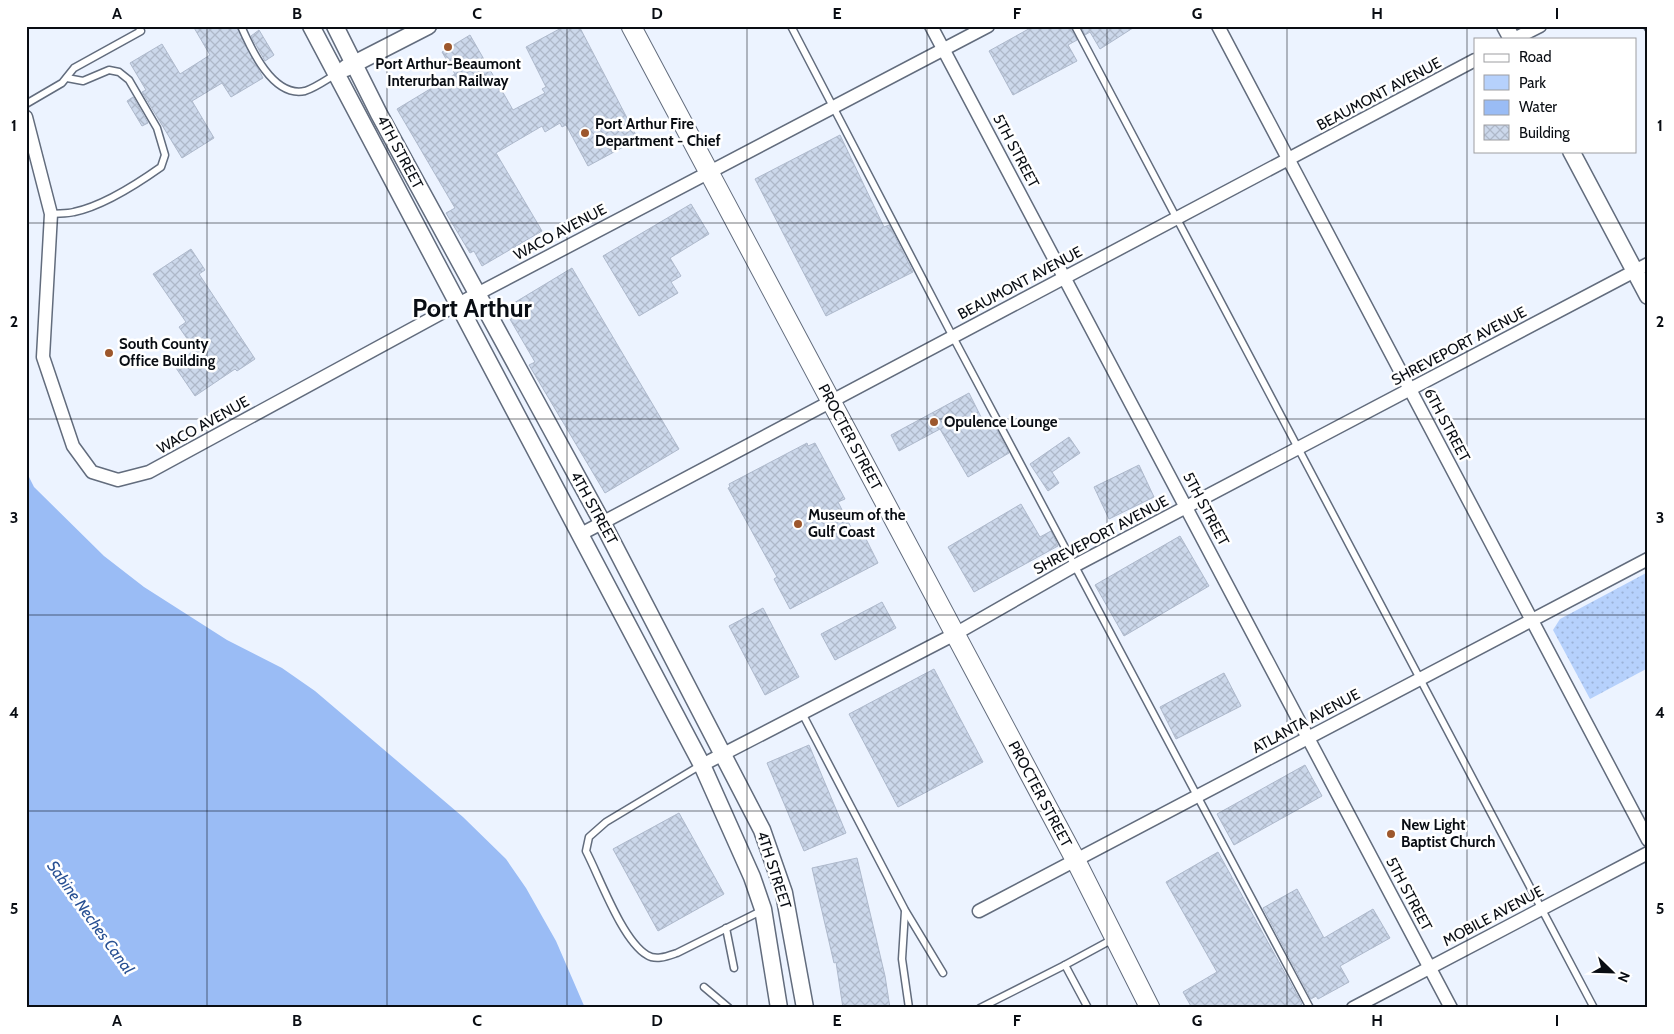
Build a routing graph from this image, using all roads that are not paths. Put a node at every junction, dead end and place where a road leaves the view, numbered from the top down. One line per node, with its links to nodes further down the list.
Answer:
1 (138, 26): 20 (lane)
2 (241, 26): 19 (lane)
3 (311, 26): 19 (street, 4TH STREET)
4 (335, 26): 18 (street, 4TH STREET)
5 (428, 26): 18 (street)
6 (630, 26): 26 (main road, PROCTER STREET)
7 (791, 26): 22 (lane)
8 (932, 26): 16 (street, 5TH STREET)
9 (988, 26): 16 (street, WACO AVENUE)
10 (1076, 26): 28 (lane)
11 (1218, 26): 25 (street, 6TH STREET)
12 (1505, 26): 14 (street)
13 (1540, 26): 15 (street)
14 (1512, 38)
15 (1515, 38)
16 (944, 50): 22 (street, WACO AVENUE); 30 (street, 5TH STREET)
17 (1474, 61): 25 (street, BEAUMONT AVENUE)
18 (355, 64): 19 (street); 31 (street, 4TH STREET)
19 (336, 74): 33 (street, 4TH STREET)
20 (67, 78): 21 (lane); 27 (lane)
21 (26, 104)
22 (834, 108): 26 (street, WACO AVENUE); 34 (lane)
23 (26, 117): 27 (street, WACO AVENUE)
24 (1572, 152): 29 (street)
25 (1288, 160): 28 (street, BEAUMONT AVENUE); 35 (street, 6TH STREET)
26 (709, 172): 31 (street, WACO AVENUE); 36 (main road, PROCTER STREET)
27 (51, 214): 33 (street, WACO AVENUE)
28 (1176, 219): 30 (street, BEAUMONT AVENUE); 37 (lane)
29 (1641, 267): 32 (street); 35 (street, SHREVEPORT AVENUE)
30 (1065, 278): 34 (street, BEAUMONT AVENUE); 38 (street, 5TH STREET)
31 (477, 294): 33 (street, WACO AVENUE); 39 (street, 4TH STREET)
32 (1648, 296)
33 (458, 304): 40 (street, 4TH STREET)
34 (953, 337): 36 (street, BEAUMONT AVENUE); 42 (lane)
35 (1410, 390): 37 (street, SHREVEPORT AVENUE); 43 (street, 6TH STREET)
36 (830, 401): 39 (street, BEAUMONT AVENUE); 44 (main road, PROCTER STREET)
37 (1299, 448): 38 (street, SHREVEPORT AVENUE); 45 (lane)
38 (1186, 507): 42 (street, SHREVEPORT AVENUE); 47 (street, 5TH STREET)
39 (602, 522): 40 (street, BEAUMONT AVENUE); 48 (street, 4TH STREET)
40 (581, 534): 49 (street, 4TH STREET)
41 (1648, 559): 43 (street, ATLANTA AVENUE)
42 (1074, 566): 44 (street, SHREVEPORT AVENUE); 50 (lane)
43 (1532, 620): 45 (street, ATLANTA AVENUE); 51 (street, 6TH STREET)
44 (955, 634): 46 (street, SHREVEPORT AVENUE); 53 (main road, PROCTER STREET)
45 (1421, 679): 47 (street, ATLANTA AVENUE); 54 (lane)
46 (802, 713): 48 (street, SHREVEPORT AVENUE); 56 (lane)
47 (1308, 737): 50 (street, ATLANTA AVENUE); 61 (street, 5TH STREET)
48 (724, 754): 49 (street, SHREVEPORT AVENUE); 68 (street, 4TH STREET)
49 (702, 765): 55 (street, 4TH STREET); 58 (lane)
50 (1199, 796): 53 (street, ATLANTA AVENUE); 72 (lane)
51 (1648, 840)
52 (1648, 853): 54 (street, MOBILE AVENUE)
53 (1075, 859): 57 (street, ATLANTA AVENUE); 59 (main road, PROCTER STREET)
54 (1542, 909): 61 (street, MOBILE AVENUE); 75 (lane)
55 (763, 910): 58 (lane); 67 (street, 4TH STREET)
56 (905, 910): 63 (lane); 69 (lane)
57 (979, 911)
58 (726, 928): 62 (lane)
59 (1114, 939): 60 (lane); 71 (main road, PROCTER STREET)
60 (1065, 965): 65 (lane); 70 (lane)
61 (1430, 967): 73 (street, MOBILE AVENUE); 74 (street, 5TH STREET)
62 (734, 968)
63 (943, 973)
64 (704, 987): 66 (lane)
65 (985, 1007)
66 (730, 1008)
67 (779, 1008)
68 (805, 1008)
69 (908, 1008)
70 (1088, 1008)
71 (1150, 1008)
72 (1310, 1008)
73 (1353, 1008)
74 (1451, 1008)
75 (1594, 1008)

